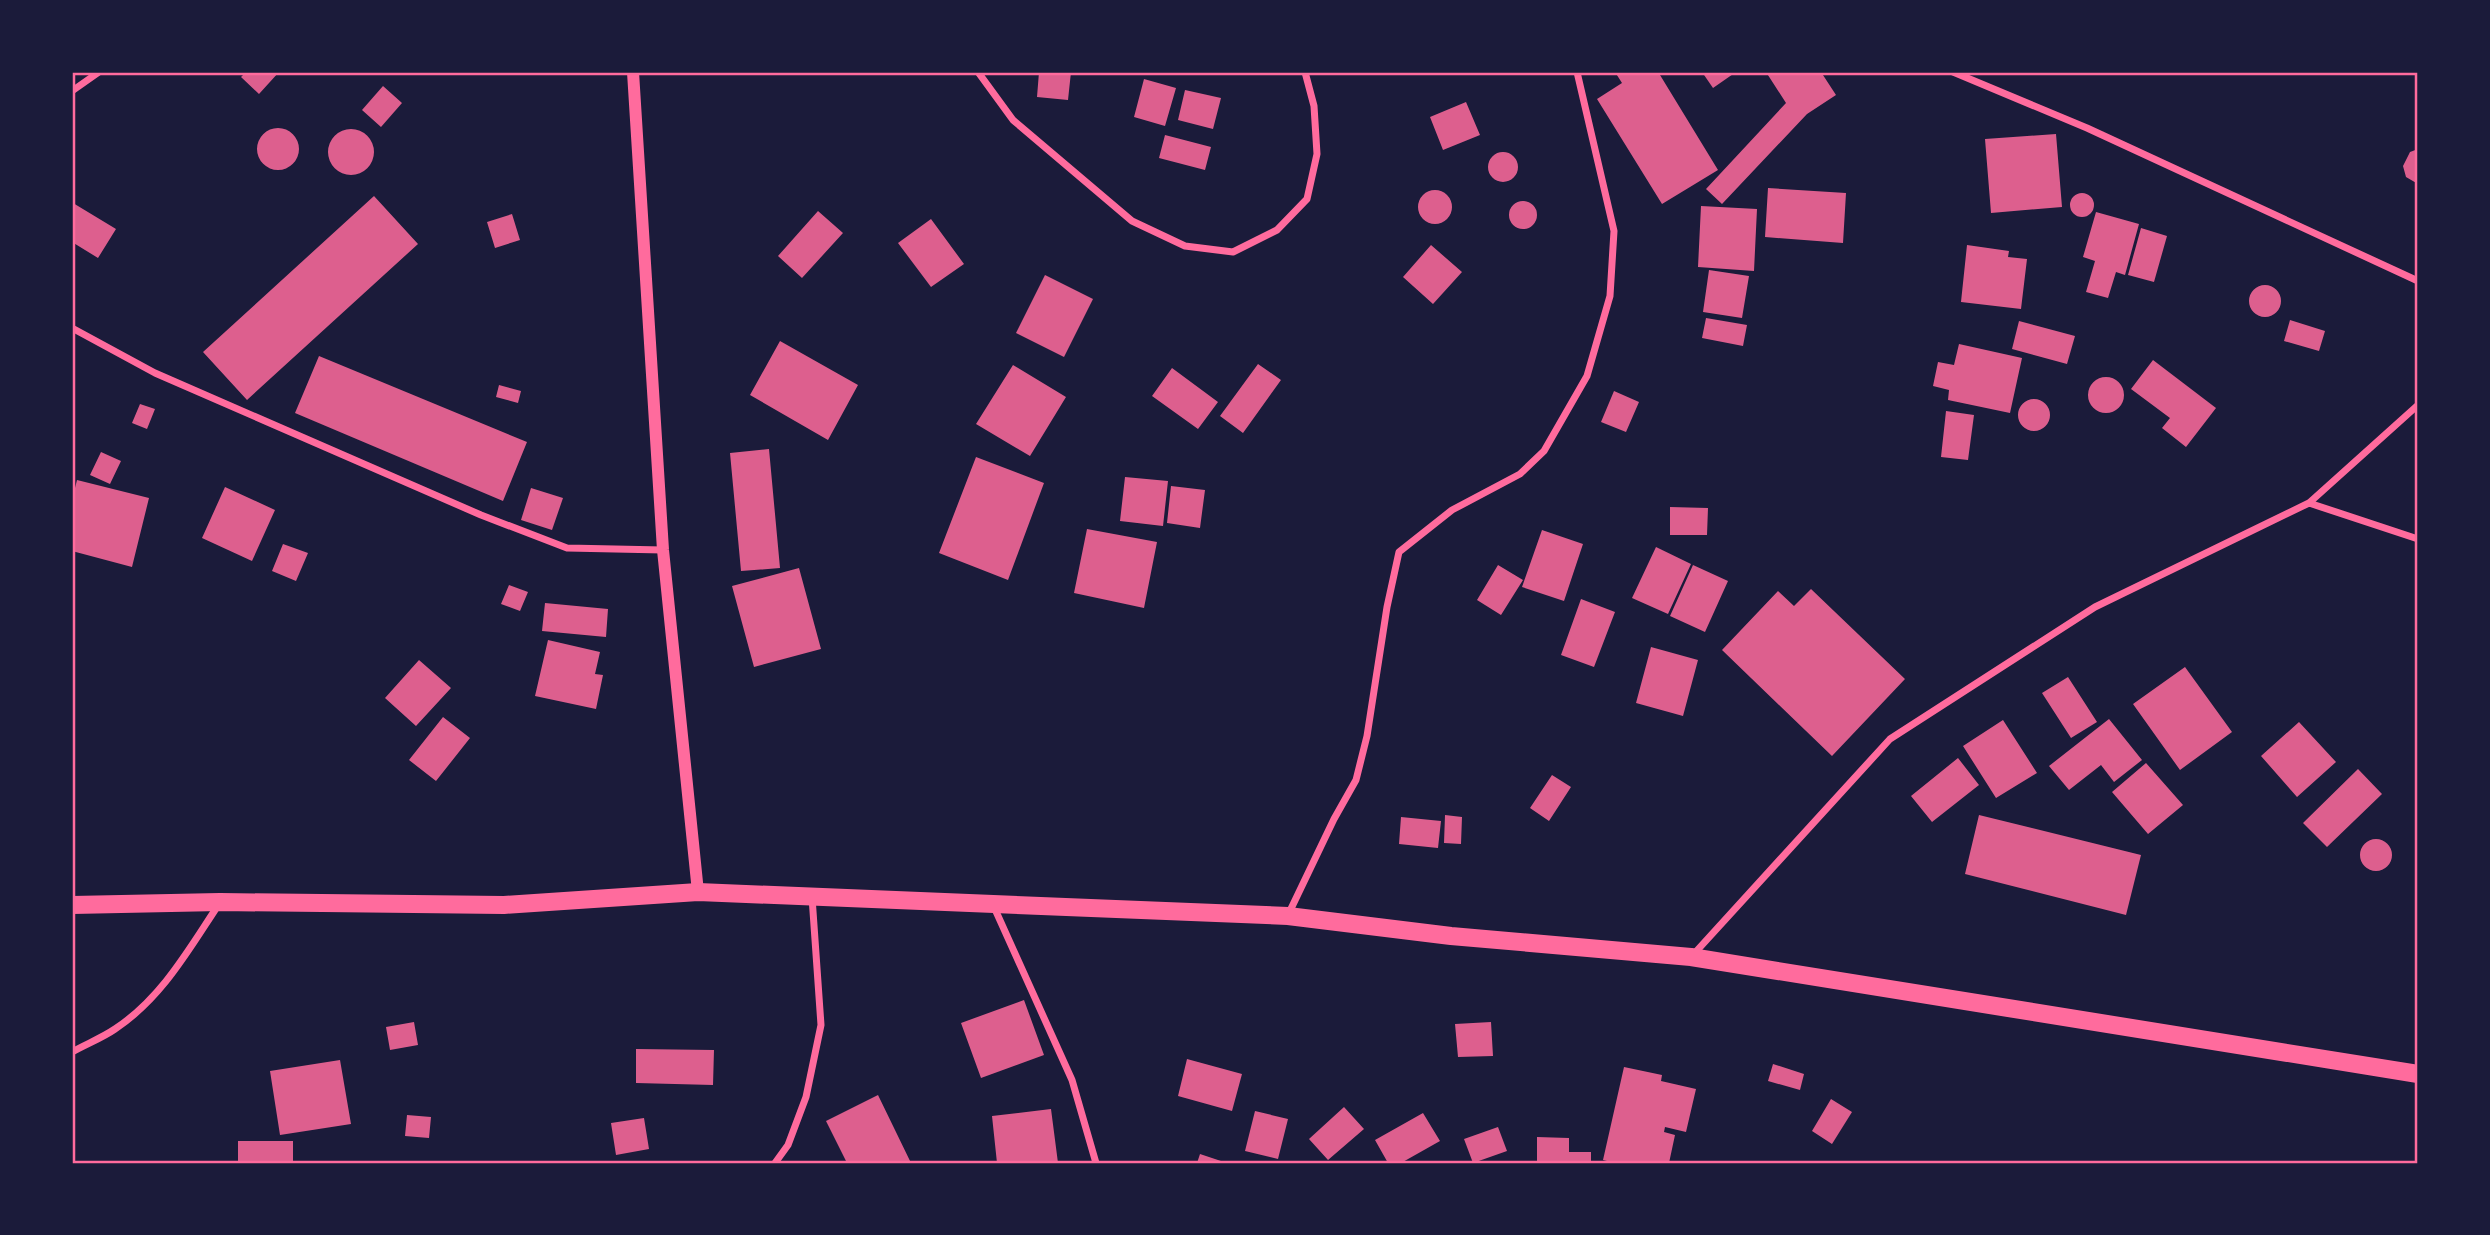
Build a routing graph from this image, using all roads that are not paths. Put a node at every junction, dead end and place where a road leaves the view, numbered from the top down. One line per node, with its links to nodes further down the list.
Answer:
1 (99, 72): 7 (street)
2 (633, 72): 13 (street)
3 (978, 72): 4 (street)
4 (1305, 72)
5 (1577, 72): 19 (street)
6 (1953, 72): 8 (street)
7 (72, 92)
8 (2418, 281)
9 (72, 328): 13 (street)
10 (2418, 405): 11 (street)
11 (2309, 503): 12 (street); 20 (street)
12 (2418, 539)
13 (663, 550): 14 (street)
14 (698, 892): 15 (main road); 16 (main road)
15 (812, 897): 17 (main road); 23 (street)
16 (220, 902): 18 (main road); 21 (street)
17 (992, 903): 19 (main road); 24 (street)
18 (72, 905)
19 (1288, 916): 20 (main road)
20 (1691, 957): 22 (main road)
21 (72, 1052)
22 (2418, 1074)
23 (775, 1163)
24 (1096, 1163)

